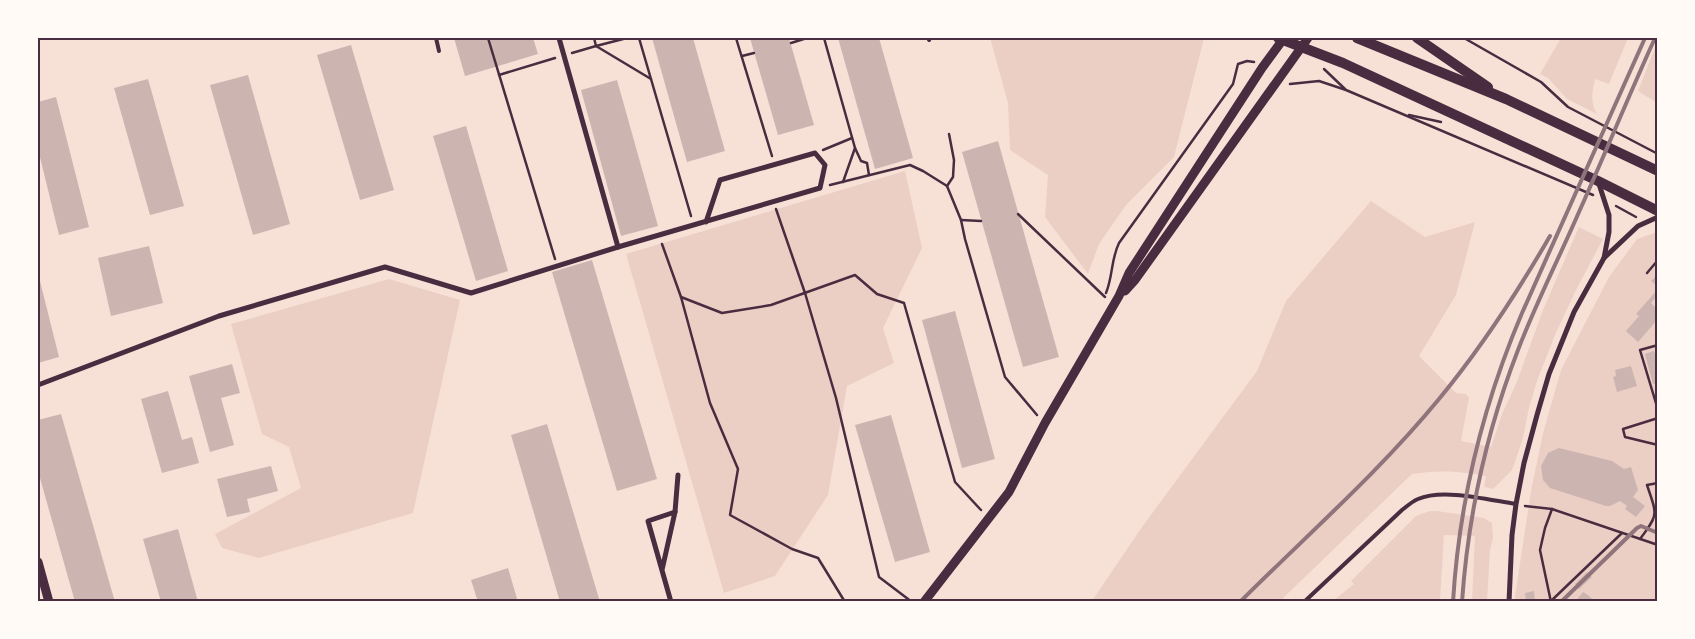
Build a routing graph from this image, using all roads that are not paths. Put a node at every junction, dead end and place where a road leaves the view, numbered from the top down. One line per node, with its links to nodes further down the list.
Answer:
1 (436, 38): 8 (lane)
2 (559, 38): 15 (street)
3 (1281, 38): 7 (main road); 17 (street)
4 (1308, 38): 7 (street)
5 (1357, 38): 9 (main road)
6 (1417, 38): 9 (main road)
7 (1301, 47): 11 (main road); 17 (street)
8 (439, 51)
9 (1506, 99): 10 (main road)
10 (1658, 171)
11 (1598, 181): 12 (main road); 16 (street)
12 (1658, 211)
13 (1658, 218): 16 (street)
14 (706, 222): 14 (street); 15 (street)
15 (618, 247): 18 (street)
16 (1604, 258): 20 (street)
17 (1120, 296): 26 (street)
18 (38, 385)
19 (678, 475): 21 (street)
20 (1516, 504): 27 (lane); 28 (street)
21 (675, 512): 23 (street); 23 (street)
22 (38, 562): 24 (street)
23 (662, 570): 25 (street)
24 (49, 602)
25 (671, 602)
26 (924, 602)
27 (1304, 602)
28 (1509, 602)

